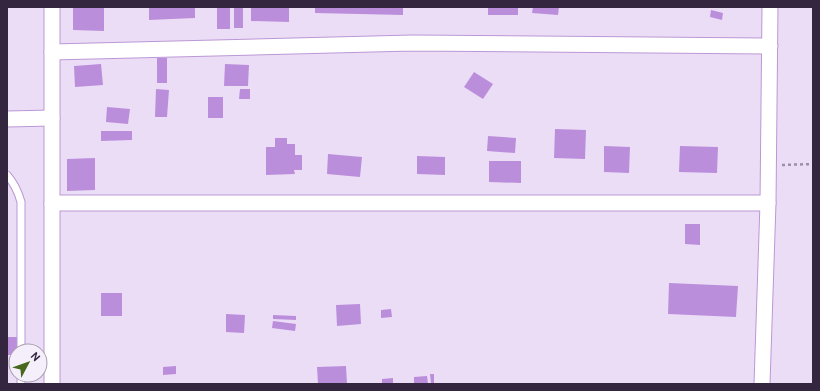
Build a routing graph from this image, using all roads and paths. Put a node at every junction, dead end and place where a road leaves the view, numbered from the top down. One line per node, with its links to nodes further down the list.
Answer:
1 (52, 7): 4 (street)
2 (770, 7): 3 (street)
3 (770, 46): 4 (street); 8 (street)
4 (52, 52): 5 (street)
5 (52, 118): 6 (street); 10 (street)
6 (7, 119)
7 (813, 164): 8 (path)
8 (768, 166): 11 (street)
9 (7, 175): 12 (lane)
10 (52, 203): 11 (street); 13 (street)
11 (768, 203): 14 (street)
12 (21, 343)
13 (52, 384)
14 (762, 384)

